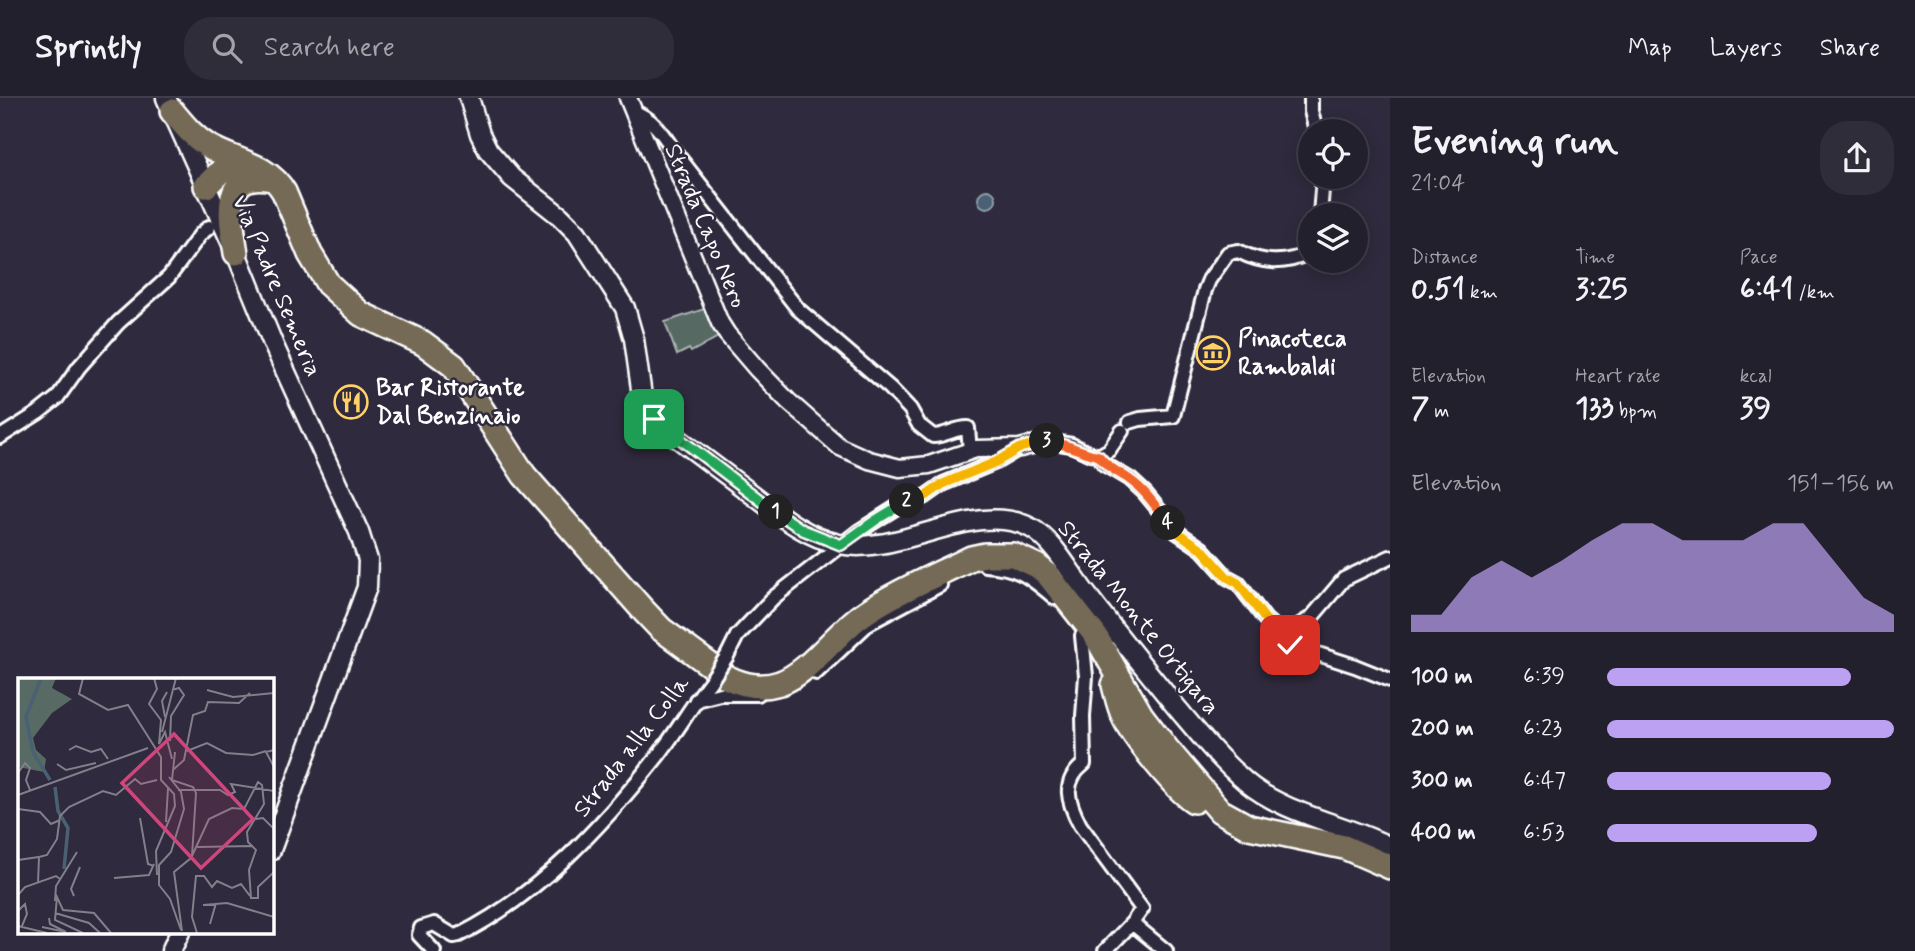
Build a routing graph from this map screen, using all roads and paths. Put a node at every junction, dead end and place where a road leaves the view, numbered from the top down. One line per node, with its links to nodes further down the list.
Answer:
1 (469, 98): 16 (main road, Strada Monte Ortigara)
2 (1311, 98): 5 (street)
3 (169, 105): 6 (highway); 7 (main road, Via Padre Semeria)
4 (631, 105): 14 (street); 14 (street, Strada Capo Nero)
5 (1313, 119)
6 (242, 172): 7 (highway); 9 (highway); 25 (highway)
7 (206, 186): 9 (main road, Via Padre Semeria)
8 (209, 227): 11 (street)
9 (236, 253): 23 (main road, Via Padre Semeria)
10 (1298, 257): 15 (street)
11 (0, 437)
12 (1047, 441): 13 (street, Strada Capo Nero); 15 (street)
13 (1020, 448): 14 (street, Strada Capo Nero); 16 (street, Strada alla Colla)
14 (970, 451)
15 (1099, 456): 20 (street)
16 (841, 545): 18 (main road, Strada Monte Ortigara); 22 (street, Strada alla Colla, bridge)
17 (1390, 557): 20 (street)
18 (1090, 599): 19 (street); 24 (main road, Strada Monte Ortigara)
19 (1098, 616)
20 (1286, 638): 21 (street)
21 (1390, 680)
22 (696, 700): 28 (street); 31 (street, Strada alla Colla)
23 (273, 845)
24 (1390, 847)
25 (1364, 855): 26 (highway); 27 (highway)
26 (1390, 867)
27 (1390, 875)
28 (1132, 923): 32 (street); 33 (street)
29 (179, 934): 30 (main road)
30 (171, 951)
31 (434, 951)
32 (1105, 951)
33 (1166, 951)

